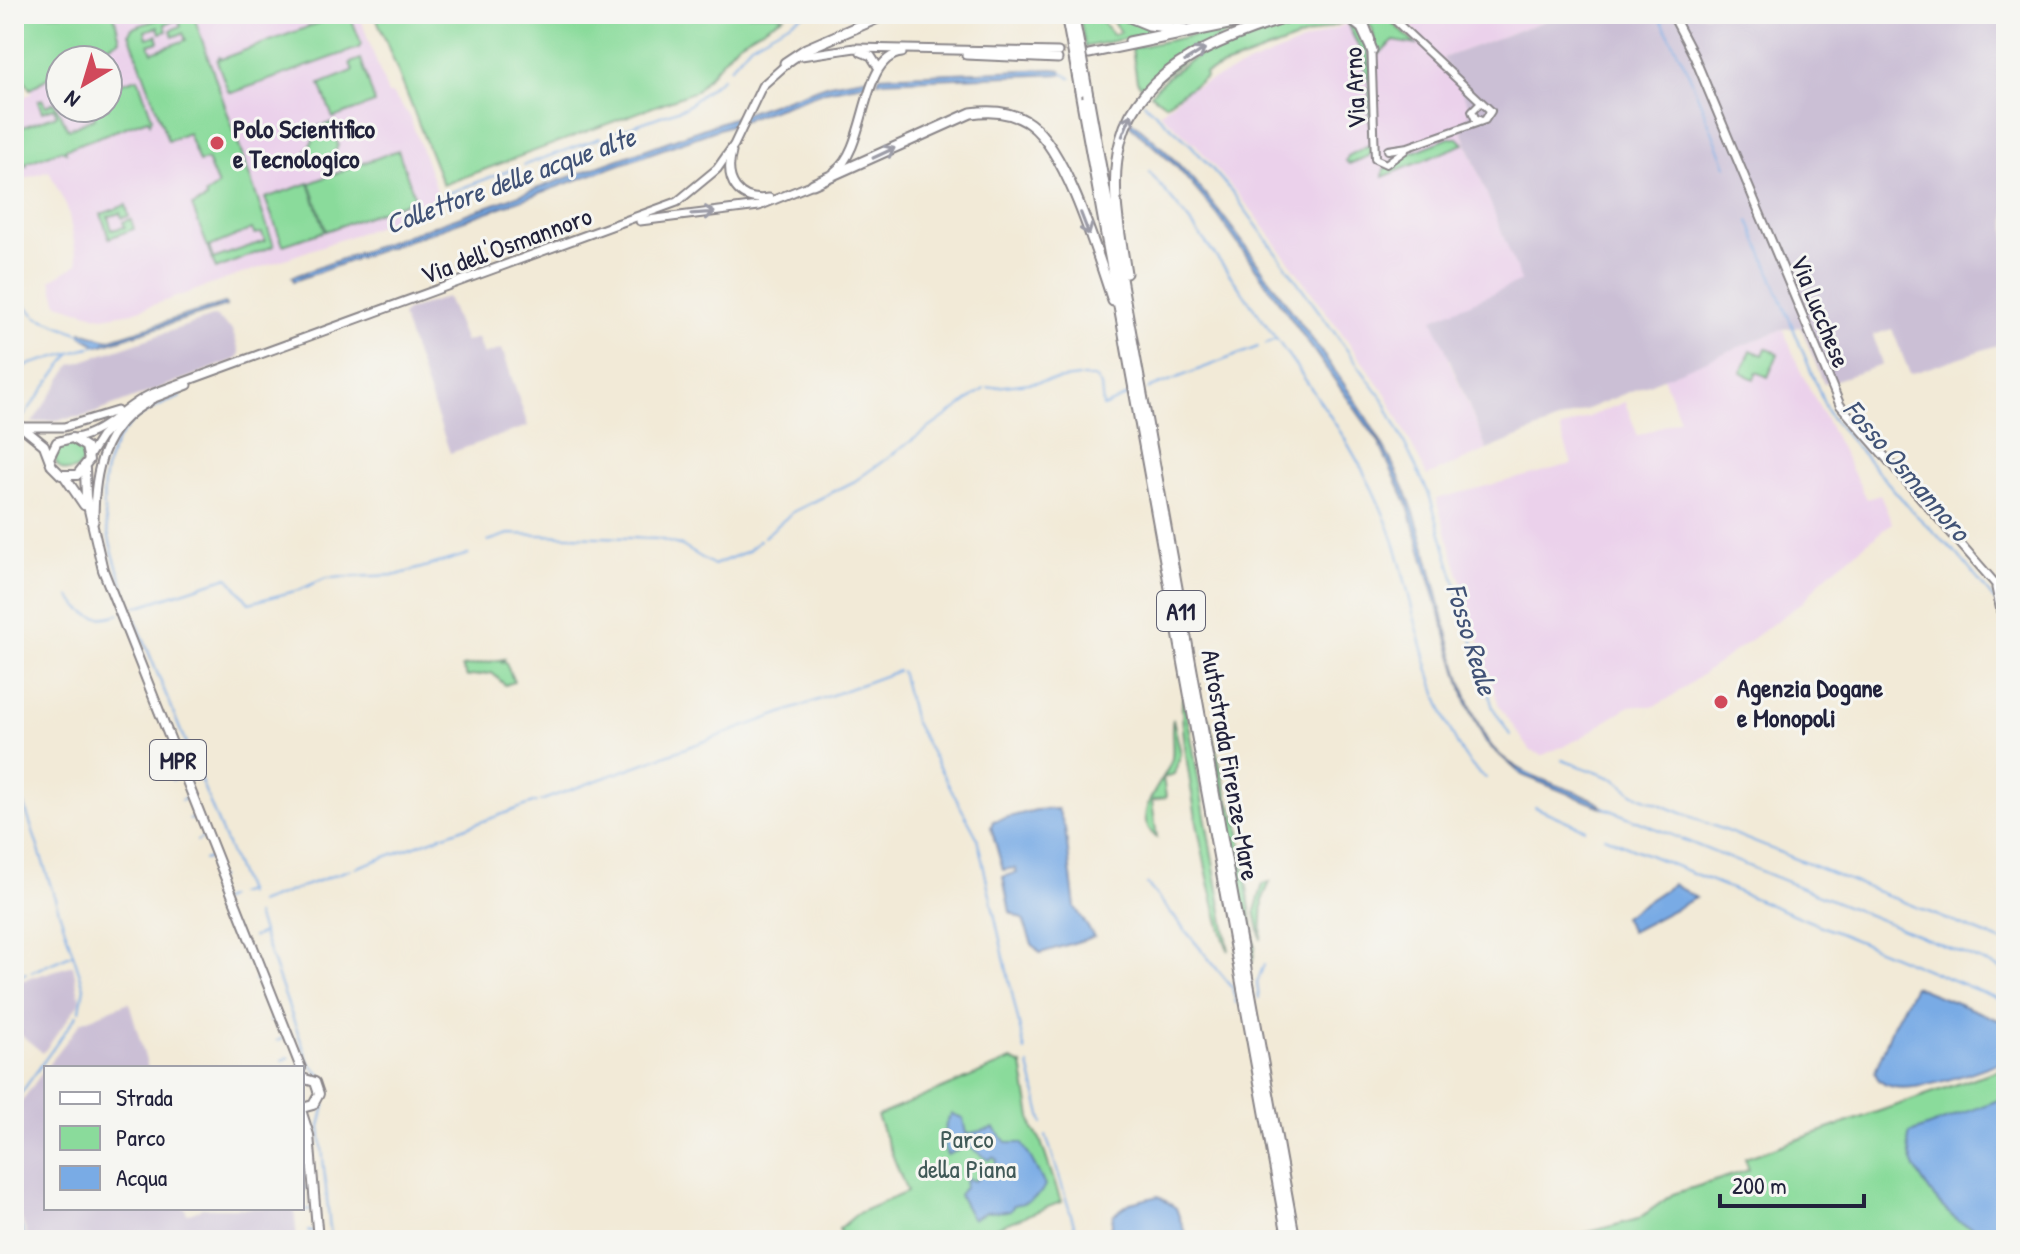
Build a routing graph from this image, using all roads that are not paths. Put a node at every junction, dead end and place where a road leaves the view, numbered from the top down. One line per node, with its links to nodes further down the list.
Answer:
1 (887, 14): 16 (highway)
2 (1066, 14): 14 (highway, Autostrada Firenze-Mare / A11)
3 (1073, 14): 14 (highway, Autostrada Firenze-Mare / A11)
4 (1122, 14): 12 (highway)
5 (1260, 14): 12 (main road)
6 (1282, 14): 14 (main road)
7 (1299, 14): 32 (highway, one-way to 7)
8 (1344, 14): 15 (highway)
9 (1355, 14): 15 (street, Via Arno)
10 (1388, 14): 18 (street)
11 (1672, 14): 42 (main road, Via Lucchese)
12 (1184, 29): 14 (main road)
13 (839, 49): 16 (main road, Via dell'Osmannoro); 17 (main road); 17 (main road, Via dell'Osmannoro)
14 (1082, 49): 32 (highway, Autostrada Firenze-Mare / A11, bridge)
15 (1372, 50): 25 (street, Via Arno)
16 (785, 63): 22 (main road, Via dell'Osmannoro)
17 (878, 67): 27 (main road, Via dell'Osmannoro)
18 (1485, 103): 19 (street); 20 (street)
19 (1472, 112): 20 (street); 21 (street)
20 (1481, 121): 21 (street)
21 (1451, 131): 23 (street)
22 (734, 145): 28 (main road); 29 (main road, Via dell'Osmannoro)
23 (1408, 147): 24 (street); 26 (street)
24 (1388, 150): 25 (street); 26 (street)
25 (1376, 152): 26 (street, Via Arno)
26 (1391, 160)
27 (813, 184): 28 (main road, Via dell'Osmannoro); 32 (highway, one-way to 32)
28 (787, 195): 29 (main road, Via dell'Osmannoro, one-way to 28)
29 (626, 224): 30 (main road, Via dell'Osmannoro)
30 (293, 342): 31 (main road, Via dell'Osmannoro); 33 (main road, Via dell'Osmannoro)
31 (166, 395): 38 (main road, Via dell'Osmannoro); 41 (main road, MPR)
32 (1140, 399): 54 (highway, Autostrada Firenze-Mare / A11); 55 (highway, Autostrada Firenze-Mare / A11)
33 (123, 409): 34 (main road); 35 (main road, Via dell'Osmannoro)
34 (20, 427): 36 (main road, Via dell'Osmannoro); 37 (main road)
35 (75, 438): 36 (main road, Via dell'Osmannoro); 38 (main road)
36 (62, 439): 37 (main road)
37 (50, 456): 40 (main road)
38 (89, 456): 39 (main road, Via dell'Osmannoro)
39 (85, 469): 40 (main road); 41 (main road, MPR)
40 (64, 476): 41 (main road, MPR)
41 (93, 531): 45 (main road, MPR)
42 (1995, 586): 43 (main road, Via Lucchese); 44 (main road, Via Lucchese)
43 (2006, 596)
44 (2006, 634)
45 (292, 1049): 46 (main road, MPR); 47 (main road, MPR)
46 (295, 1066)
47 (300, 1066)
48 (304, 1074): 49 (main road)
49 (313, 1105): 50 (main road); 52 (main road)
50 (304, 1109)
51 (304, 1117): 52 (main road)
52 (309, 1135): 53 (main road)
53 (318, 1240)
54 (1288, 1240)
55 (1295, 1240)

